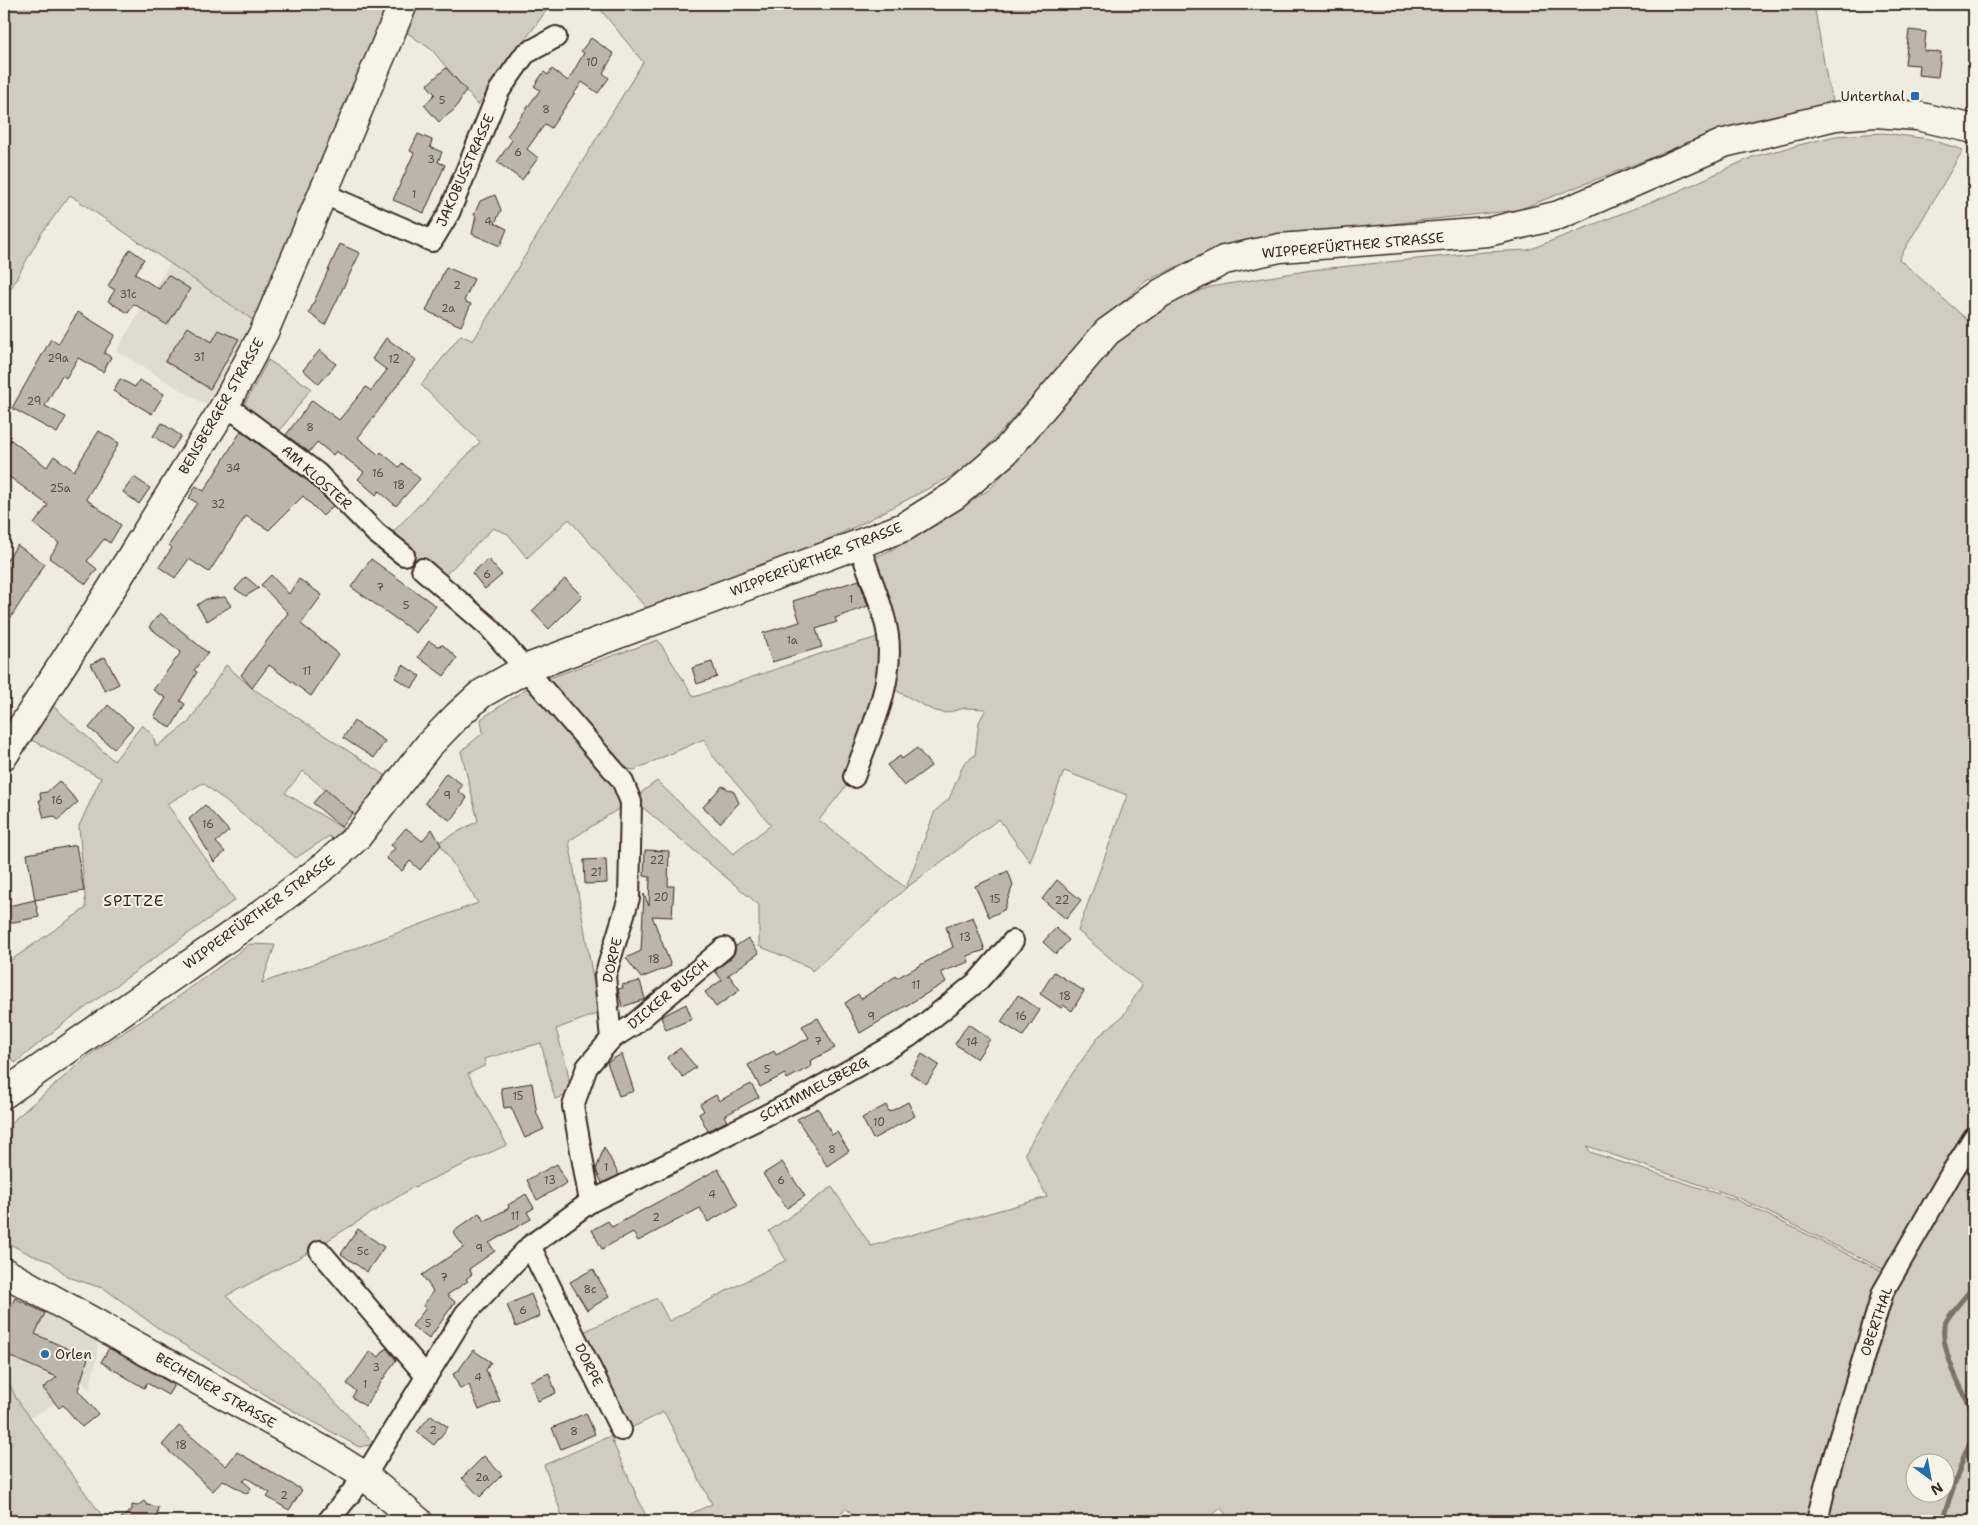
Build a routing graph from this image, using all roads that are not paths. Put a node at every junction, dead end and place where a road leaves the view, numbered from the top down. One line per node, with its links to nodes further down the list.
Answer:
1 (403, 4): 4 (main road, BENSBERGER STRASSE)
2 (556, 38): 4 (street, JAKOBUSSTRASSE)
3 (1974, 129): 6 (main road, WIPPERFÜRTHER STRASSE)
4 (324, 194): 5 (main road, BENSBERGER STRASSE)
5 (223, 409): 7 (street, AM KLOSTER); 10 (main road, BENSBERGER STRASSE)
6 (859, 544): 9 (main road, WIPPERFÜRTHER STRASSE); 11 (street)
7 (404, 555)
8 (422, 569): 9 (street)
9 (524, 669): 14 (street, DORPE); 15 (main road, WIPPERFÜRTHER STRASSE)
10 (4, 755)
11 (854, 777)
12 (1013, 941): 17 (street, SCHIMMELSBERG)
13 (724, 948): 14 (street, DICKER BUSCH)
14 (611, 1040): 17 (street)
15 (4, 1094)
16 (1974, 1137): 26 (street, OBERTHAL)
17 (590, 1202): 18 (street)
18 (530, 1246): 21 (street); 22 (street, DORPE)
19 (320, 1251): 21 (street)
20 (4, 1272): 23 (main road, BECHENER STRASSE)
21 (426, 1376): 23 (street)
22 (621, 1430)
23 (364, 1476): 24 (street); 25 (main road, BECHENER STRASSE)
24 (328, 1521)
25 (418, 1521)
26 (1818, 1521)

